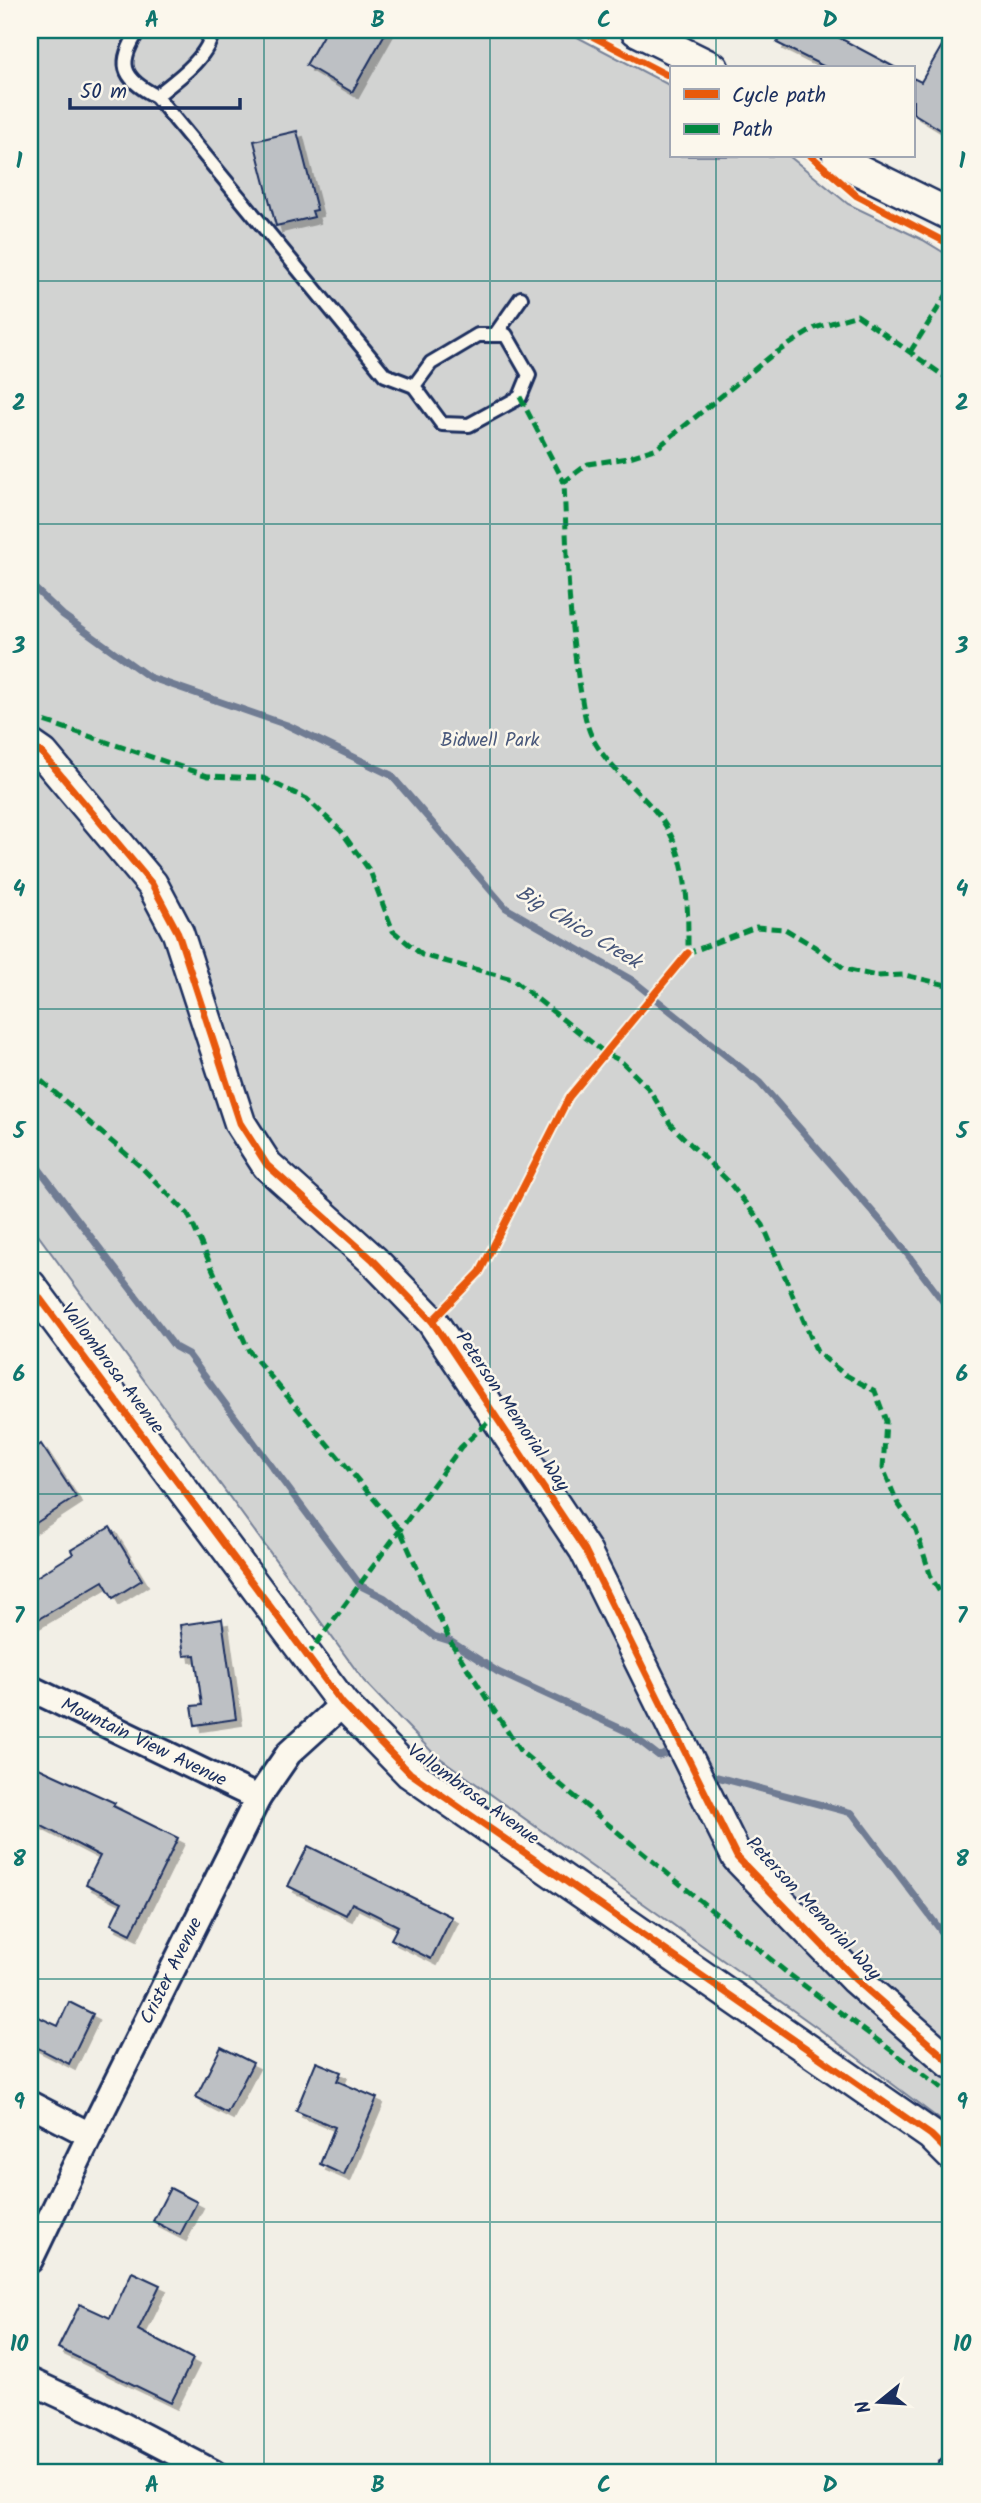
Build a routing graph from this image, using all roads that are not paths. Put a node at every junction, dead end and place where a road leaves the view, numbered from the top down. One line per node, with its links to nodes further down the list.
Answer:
1 (139, 30): 5 (lane)
2 (212, 30): 5 (lane)
3 (636, 30): 4 (street)
4 (709, 66)
5 (156, 96): 10 (lane)
6 (841, 158): 7 (street)
7 (948, 207)
8 (522, 298): 9 (lane)
9 (495, 335): 10 (lane); 10 (lane)
10 (414, 386)
11 (30, 745): 16 (street, Peterson Memorial Way)
12 (30, 1285): 14 (street, Vallombrosa Avenue)
13 (30, 1688): 15 (street, Mountain View Avenue)
14 (344, 1704): 15 (street, Crister Avenue); 19 (street, Vallombrosa Avenue)
15 (258, 1798): 18 (street, Crister Avenue)
16 (951, 2063)
17 (30, 2104): 18 (street)
18 (90, 2135): 20 (street, Crister Avenue)
19 (951, 2155)
20 (30, 2260)
21 (30, 2381): 22 (street)
22 (214, 2473)

